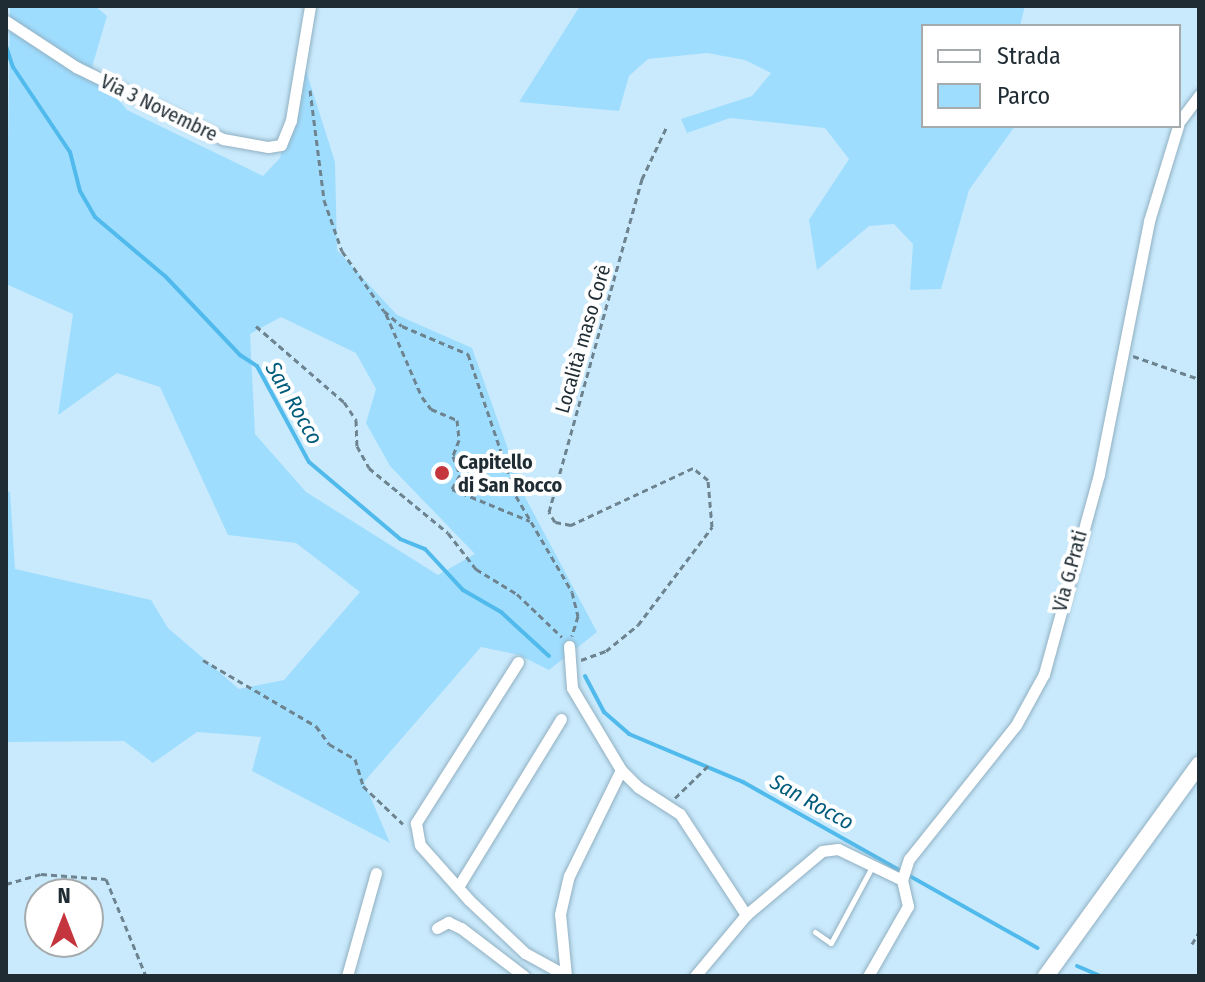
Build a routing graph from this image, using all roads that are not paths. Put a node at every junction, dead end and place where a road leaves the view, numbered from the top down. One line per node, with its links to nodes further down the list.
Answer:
1 (310, 6): 2 (street, Via 3 Novembre)
2 (6, 21)
3 (1199, 95): 4 (street, Via G.Prati)
4 (1181, 120)
5 (1177, 128): 13 (street, Via G.Prati)
6 (569, 646): 10 (street)
7 (518, 662): 14 (street)
8 (561, 719): 14 (street)
9 (1199, 765): 23 (main road)
10 (621, 770): 15 (street); 20 (street)
11 (872, 866): 13 (street); 15 (street); 17 (lane)
12 (376, 873): 18 (street)
13 (902, 876): 22 (street)
14 (458, 887): 20 (street)
15 (746, 915): 21 (street)
16 (437, 928): 19 (street)
17 (815, 932)
18 (347, 976)
19 (524, 976)
20 (565, 976)
21 (695, 976)
22 (868, 976)
23 (1046, 976)

